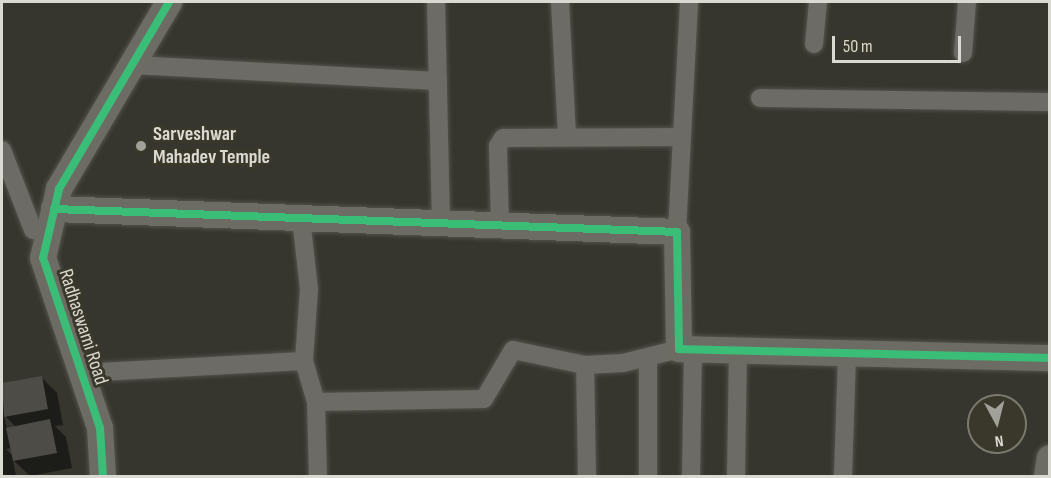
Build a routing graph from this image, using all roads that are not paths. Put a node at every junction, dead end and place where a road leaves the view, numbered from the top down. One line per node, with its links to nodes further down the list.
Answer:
1 (151, 2): 21 (street, Radhaswami Road)
2 (169, 2): 10 (street, Radhaswami Road)
3 (436, 2): 11 (street)
4 (560, 2): 14 (street)
5 (688, 2): 15 (street)
6 (818, 2): 8 (street)
7 (967, 2): 9 (street)
8 (814, 44)
9 (963, 53)
10 (132, 65): 11 (street); 17 (street, Radhaswami Road)
11 (438, 81): 19 (street)
12 (760, 98): 13 (street)
13 (1050, 102)
14 (567, 136): 15 (street); 20 (street)
15 (682, 137): 22 (street)
16 (2, 150): 21 (street)
17 (54, 209): 18 (street); 30 (street, Radhaswami Road)
18 (301, 218): 19 (street); 28 (street)
19 (441, 223): 20 (street)
20 (500, 225): 22 (street)
21 (33, 230): 33 (street, Radhaswami Road)
22 (677, 232): 23 (street)
23 (686, 349): 24 (street); 26 (street); 38 (street)
24 (738, 350): 25 (street); 39 (street)
25 (847, 353): 27 (street); 40 (street)
26 (648, 357): 29 (street); 37 (street)
27 (1050, 358)
28 (304, 361): 30 (street); 31 (street)
29 (585, 365): 31 (street); 36 (street)
30 (81, 373): 34 (street, Radhaswami Road)
31 (316, 402): 35 (street)
32 (1050, 458): 41 (street)
33 (87, 477)
34 (103, 477)
35 (318, 477)
36 (587, 477)
37 (648, 477)
38 (691, 477)
39 (736, 477)
40 (843, 477)
41 (1047, 477)

